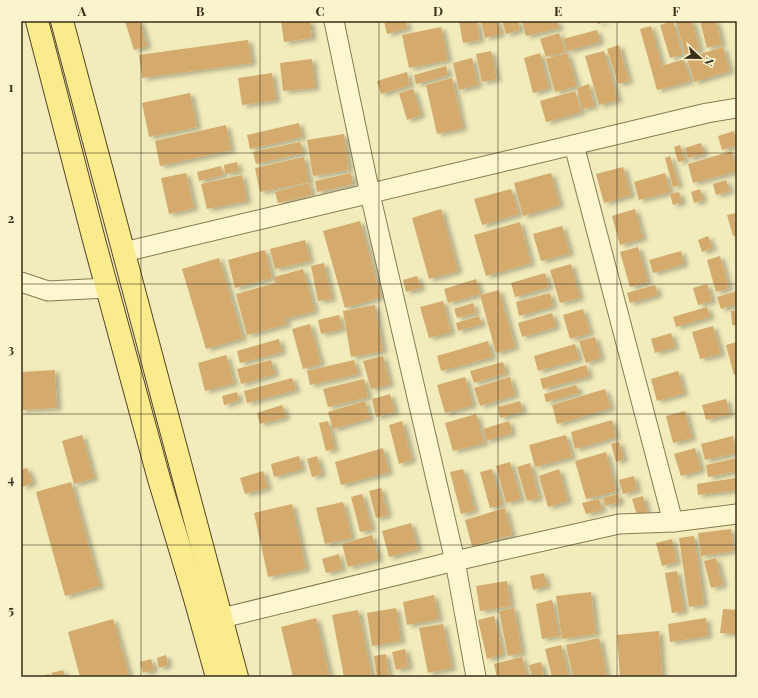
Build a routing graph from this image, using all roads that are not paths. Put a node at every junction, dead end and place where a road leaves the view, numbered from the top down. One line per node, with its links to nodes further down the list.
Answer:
1 (37, 21): 9 (main road)
2 (62, 21): 7 (main road)
3 (334, 21): 6 (street)
4 (737, 108): 5 (street)
5 (574, 145): 6 (street); 11 (street)
6 (370, 194): 7 (street); 12 (street)
7 (124, 252): 13 (main road)
8 (21, 282): 9 (street)
9 (107, 288): 14 (main road)
10 (737, 514): 11 (street)
11 (672, 522): 12 (street)
12 (455, 561): 13 (street); 16 (street)
13 (222, 618): 15 (main road)
14 (216, 677)
15 (237, 677)
16 (476, 677)

